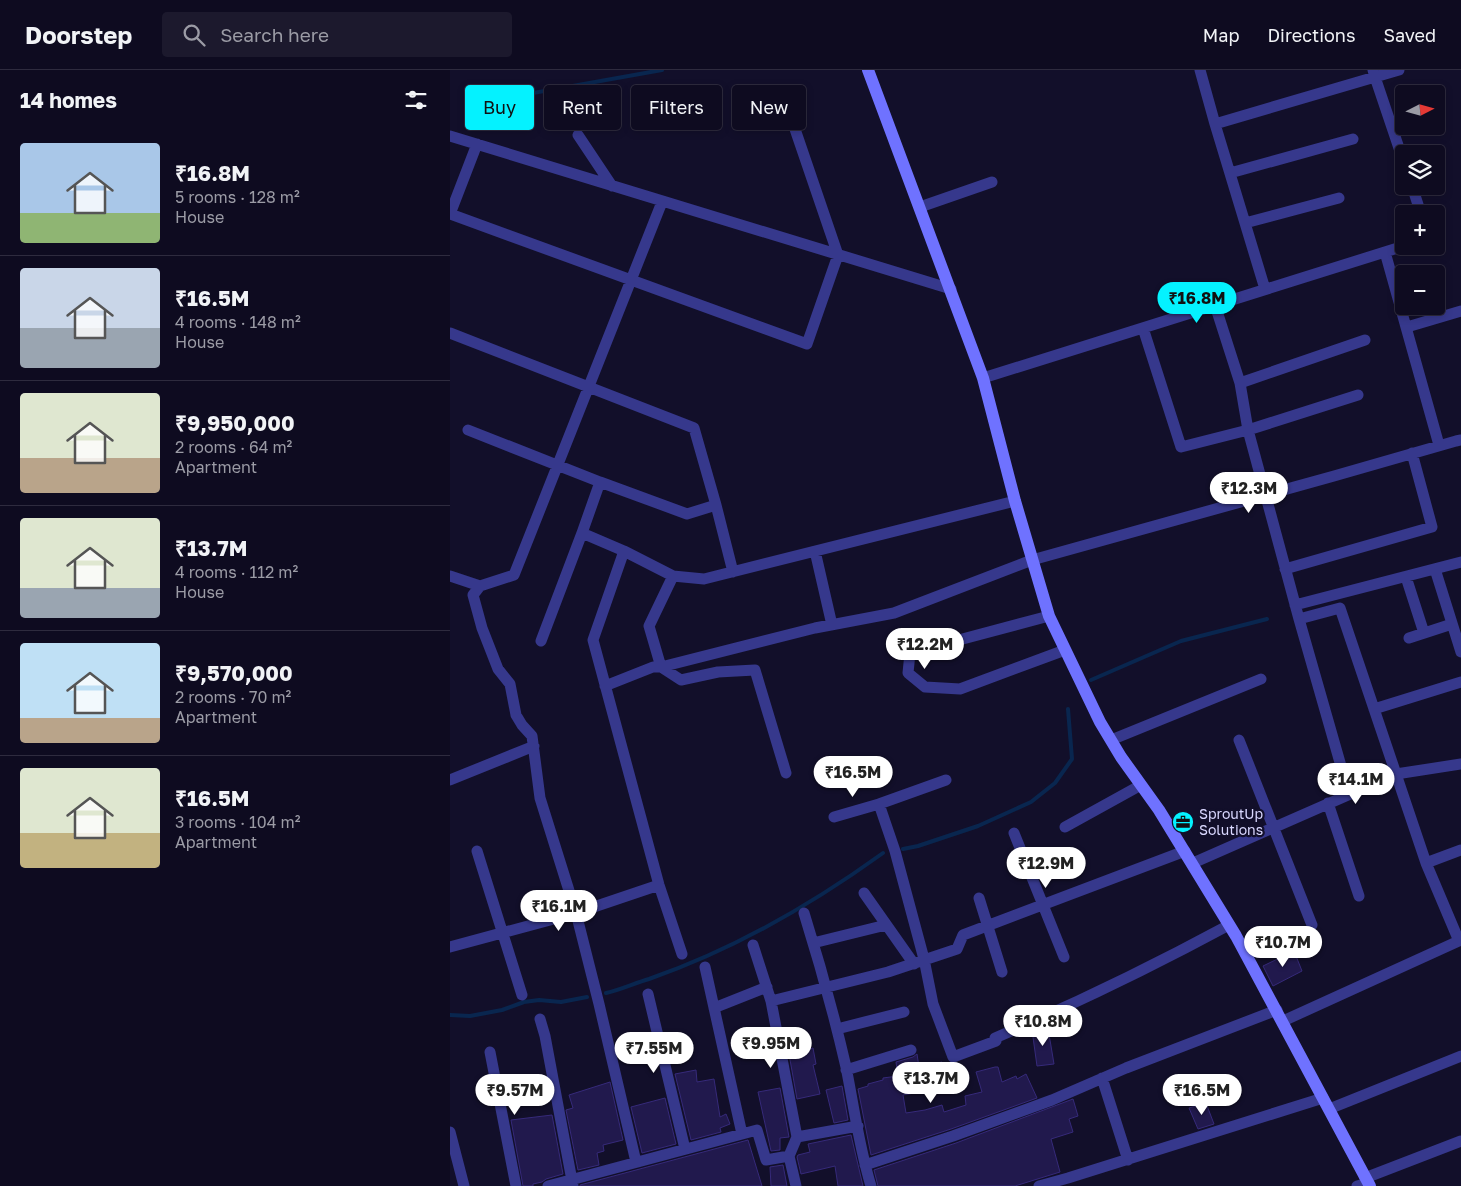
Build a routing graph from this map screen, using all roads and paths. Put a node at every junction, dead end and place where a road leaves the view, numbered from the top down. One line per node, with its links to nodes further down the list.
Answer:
1 (868, 70): 17 (main road)
2 (1200, 70): 5 (street)
3 (1399, 70): 4 (street)
4 (1374, 73): 5 (street); 11 (street)
5 (1215, 124): 12 (street)
6 (795, 130): 22 (street)
7 (578, 135): 14 (street)
8 (450, 136): 10 (street)
9 (1353, 139): 12 (street)
10 (477, 144): 14 (street); 18 (street)
11 (1398, 145)
12 (1230, 172): 19 (street)
13 (992, 182): 17 (street)
14 (612, 186): 16 (street)
15 (1339, 198): 19 (street)
16 (662, 202): 22 (street); 23 (street)
17 (920, 207): 24 (main road)
18 (450, 214): 23 (street)
19 (1245, 223): 25 (street)
20 (1395, 249): 21 (street)
21 (1385, 252): 25 (street); 28 (street)
22 (838, 255): 23 (street); 24 (street)
23 (631, 281): 34 (street)
24 (951, 289): 32 (main road)
25 (1265, 290): 26 (street)
26 (1215, 305): 29 (street); 33 (street)
27 (1461, 311): 28 (street)
28 (1407, 327): 39 (street)
29 (1143, 328): 32 (street); 37 (street)
30 (450, 333): 34 (street)
31 (1365, 340): 33 (street)
32 (983, 378): 44 (main road)
33 (1240, 383): 37 (street)
34 (588, 388): 41 (street); 45 (street)
35 (1358, 396): 37 (street)
36 (468, 430): 41 (street)
37 (1248, 430): 43 (street)
38 (1461, 440): 39 (street)
39 (1439, 445): 40 (street)
40 (1412, 454): 43 (street); 51 (street)
41 (558, 465): 42 (street); 57 (street)
42 (600, 482): 45 (street); 46 (street)
43 (1265, 496): 49 (street); 51 (street)
44 (1015, 501): 47 (street); 49 (main road)
45 (716, 505): 53 (street)
46 (582, 533): 48 (street); 65 (street)
47 (815, 551): 53 (street); 62 (street)
48 (624, 552): 55 (street); 71 (street)
49 (1032, 560): 59 (main road); 62 (street)
50 (1461, 562): 52 (street)
51 (1285, 569): 58 (street)
52 (1435, 569): 56 (street); 61 (street)
53 (733, 572): 55 (street)
54 (450, 576): 57 (street)
55 (673, 576): 68 (street)
56 (1406, 577): 58 (street); 63 (street)
57 (480, 586): 75 (street)
58 (1295, 605): 60 (street)
59 (1049, 616): 66 (main road); 66 (street)
60 (1299, 619): 72 (street); 82 (street)
61 (1452, 624): 63 (street); 67 (street)
62 (832, 625): 68 (street)
63 (1424, 633): 64 (street)
64 (1409, 638)
65 (541, 641)
66 (1065, 650): 73 (main road)
67 (1461, 652)
68 (661, 667): 71 (street); 77 (street)
69 (1261, 680): 73 (street)
70 (1461, 682): 72 (street)
71 (605, 686): 94 (street)
72 (1374, 709): 78 (street)
73 (1111, 740): 81 (main road)
74 (1239, 740): 87 (street)
75 (534, 746): 79 (street); 99 (street)
76 (1461, 764): 78 (street)
77 (786, 773)
78 (1396, 774): 82 (street); 92 (street)
79 (450, 780)
80 (946, 780): 83 (street)
81 (1141, 785): 86 (street); 91 (main road)
82 (1348, 794): 84 (street)
83 (879, 804): 85 (street); 112 (street)
84 (1328, 804): 87 (street); 96 (street)
85 (834, 817)
86 (1065, 827)
87 (1273, 828): 93 (street); 104 (street)
88 (1014, 833): 98 (street)
89 (1461, 850): 92 (street)
90 (477, 851): 105 (street)
91 (1184, 851): 93 (main road); 98 (street)
92 (1426, 863): 106 (street)
93 (1192, 864): 103 (main road)
94 (659, 885): 99 (street); 110 (street)
95 (864, 893): 101 (street)
96 (1359, 896)
97 (978, 898): 102 (street)
98 (1042, 904): 102 (street); 111 (street)
99 (576, 913): 105 (street); 139 (street)
100 (804, 913): 107 (street)
101 (886, 925): 107 (street); 112 (street)
102 (987, 925): 112 (street); 114 (street)
103 (1229, 925): 112 (street); 122 (main road)
104 (1312, 925)
105 (502, 934): 109 (street); 118 (street)
106 (1460, 941): 122 (street)
107 (814, 943): 116 (street)
108 (753, 945): 115 (street)
109 (450, 947)
110 (682, 954)
111 (1064, 957)
112 (919, 962): 116 (street)
113 (705, 967): 120 (street)
114 (1002, 972)
115 (767, 987): 119 (street); 120 (street)
116 (827, 987): 119 (street); 124 (street)
117 (648, 994): 136 (street)
118 (522, 995)
119 (771, 1001): 134 (street)
120 (714, 1008): 133 (street)
121 (904, 1012): 124 (street)
122 (1280, 1016): 129 (street); 130 (main road)
123 (540, 1019): 141 (street)
124 (837, 1029): 128 (street)
125 (911, 1050): 128 (street)
126 (490, 1052): 144 (street)
127 (1460, 1059): 130 (street)
128 (846, 1070): 131 (street)
129 (1102, 1078): 138 (street); 140 (street)
130 (1326, 1103): 138 (street); 142 (main road)
131 (858, 1126): 134 (street); 140 (street)
132 (450, 1132): 143 (street)
133 (742, 1134): 136 (street); 137 (street)
134 (797, 1137): 137 (street)
135 (1461, 1141): 142 (street)
136 (685, 1149): 139 (street)
137 (789, 1156): 146 (street)
138 (1128, 1160): 148 (street)
139 (636, 1162): 141 (street)
140 (865, 1165): 147 (street)
141 (572, 1183): 145 (street)
142 (1365, 1183)
143 (464, 1186)
144 (516, 1186)
145 (548, 1186)
146 (796, 1186)
147 (871, 1186)
148 (1039, 1186)

